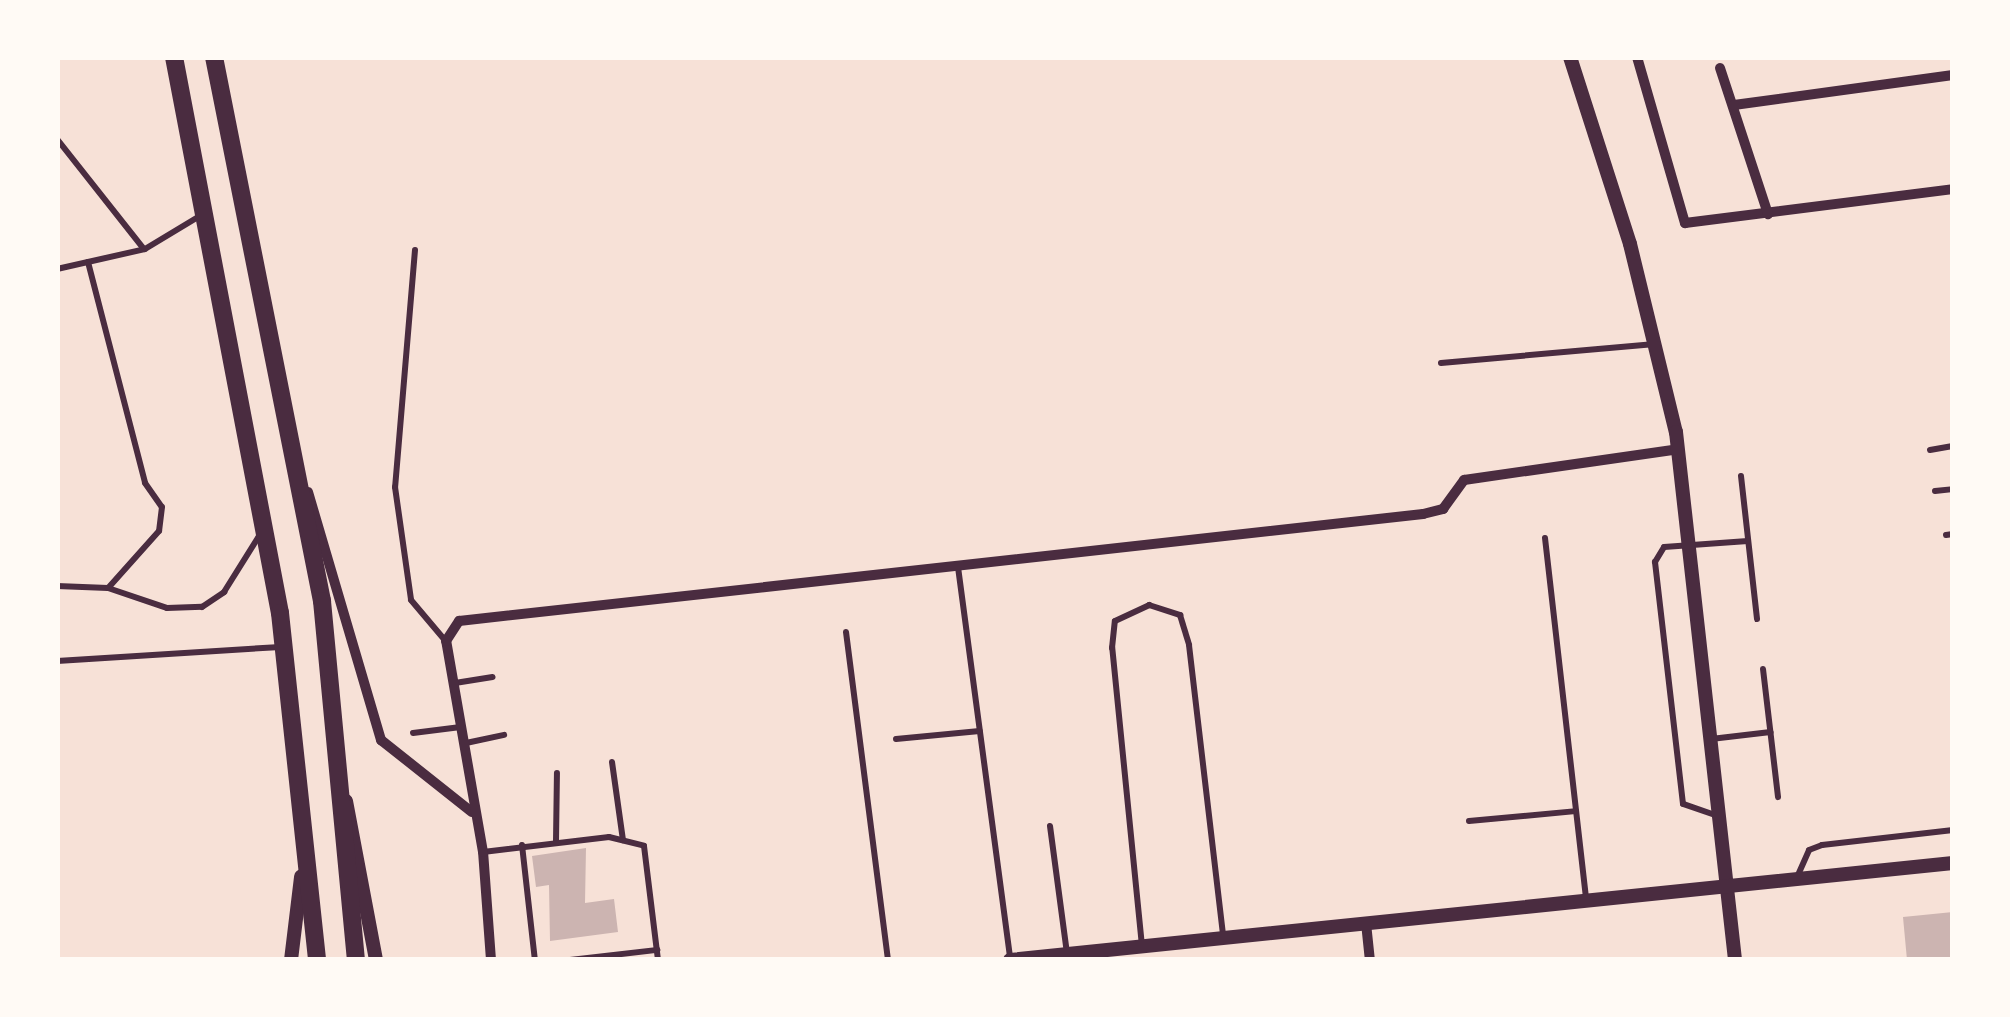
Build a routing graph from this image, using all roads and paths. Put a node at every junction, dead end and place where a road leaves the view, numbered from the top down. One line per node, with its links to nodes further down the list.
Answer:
1 (174, 57): 10 (main road)
2 (214, 57): 21 (main road)
3 (1570, 57): 16 (street)
4 (1637, 57): 11 (street)
5 (1720, 68): 7 (street)
6 (1953, 76): 7 (street)
7 (1734, 105): 11 (street)
8 (57, 140): 12 (lane)
9 (1953, 189): 11 (street)
10 (204, 213): 12 (lane); 25 (main road)
11 (1768, 214)
12 (145, 249): 14 (lane)
13 (415, 250): 34 (lane)
14 (88, 262): 15 (lane); 31 (lane)
15 (57, 269)
16 (1654, 344): 17 (lane); 19 (street)
17 (1441, 363)
18 (1953, 446): 20 (lane)
19 (1678, 449): 28 (street); 29 (street)
20 (1930, 450)
21 (296, 454): 50 (main road); 52 (street)
22 (1741, 476): 27 (lane)
23 (1953, 489): 24 (lane)
24 (1935, 491)
25 (264, 528): 31 (lane); 35 (main road)
26 (1545, 538): 53 (lane)
27 (1748, 541): 28 (lane); 32 (lane)
28 (1689, 545): 45 (street); 54 (lane)
29 (957, 563): 34 (street); 41 (lane)
30 (57, 586): 31 (lane)
31 (108, 587)
32 (1757, 619)
33 (846, 632): 80 (lane)
34 (446, 641): 39 (street)
35 (283, 647): 36 (lane); 55 (main road)
36 (57, 661)
37 (1763, 669): 42 (lane)
38 (493, 676): 39 (lane)
39 (453, 683): 40 (street)
40 (461, 727): 43 (lane); 47 (street)
41 (980, 731): 46 (lane); 81 (lane)
42 (1771, 732): 45 (lane); 51 (lane)
43 (413, 734)
44 (504, 735): 47 (lane)
45 (1712, 739): 54 (street)
46 (896, 740)
47 (464, 743): 52 (street)
48 (613, 762): 59 (lane)
49 (556, 773): 60 (lane)
50 (342, 786): 75 (main road); 76 (street)
51 (1778, 796)
52 (472, 812): 62 (street)
53 (1576, 812): 56 (lane); 66 (lane)
54 (1720, 816): 65 (street)
55 (305, 818): 73 (street); 74 (main road)
56 (1468, 821)
57 (1050, 826): 71 (lane)
58 (1953, 830): 64 (lane)
59 (623, 840): 60 (lane); 72 (lane)
60 (556, 842): 61 (lane)
61 (522, 845): 62 (lane); 78 (lane)
62 (483, 852): 77 (street)
63 (1953, 862): 64 (street)
64 (1797, 878): 65 (street)
65 (1728, 886): 66 (street); 83 (street)
66 (1586, 900): 67 (street)
67 (1366, 922): 68 (street); 82 (street)
68 (1224, 938): 69 (lane); 70 (street)
69 (1142, 946): 70 (street); 71 (street)
70 (1169, 952)
71 (1067, 954): 81 (street)
72 (657, 955): 79 (lane)
73 (291, 960)
74 (316, 960)
75 (356, 960)
76 (376, 960)
77 (491, 960)
78 (535, 960)
79 (570, 960)
80 (888, 960)
81 (1010, 960)
82 (1370, 960)
83 (1735, 960)

